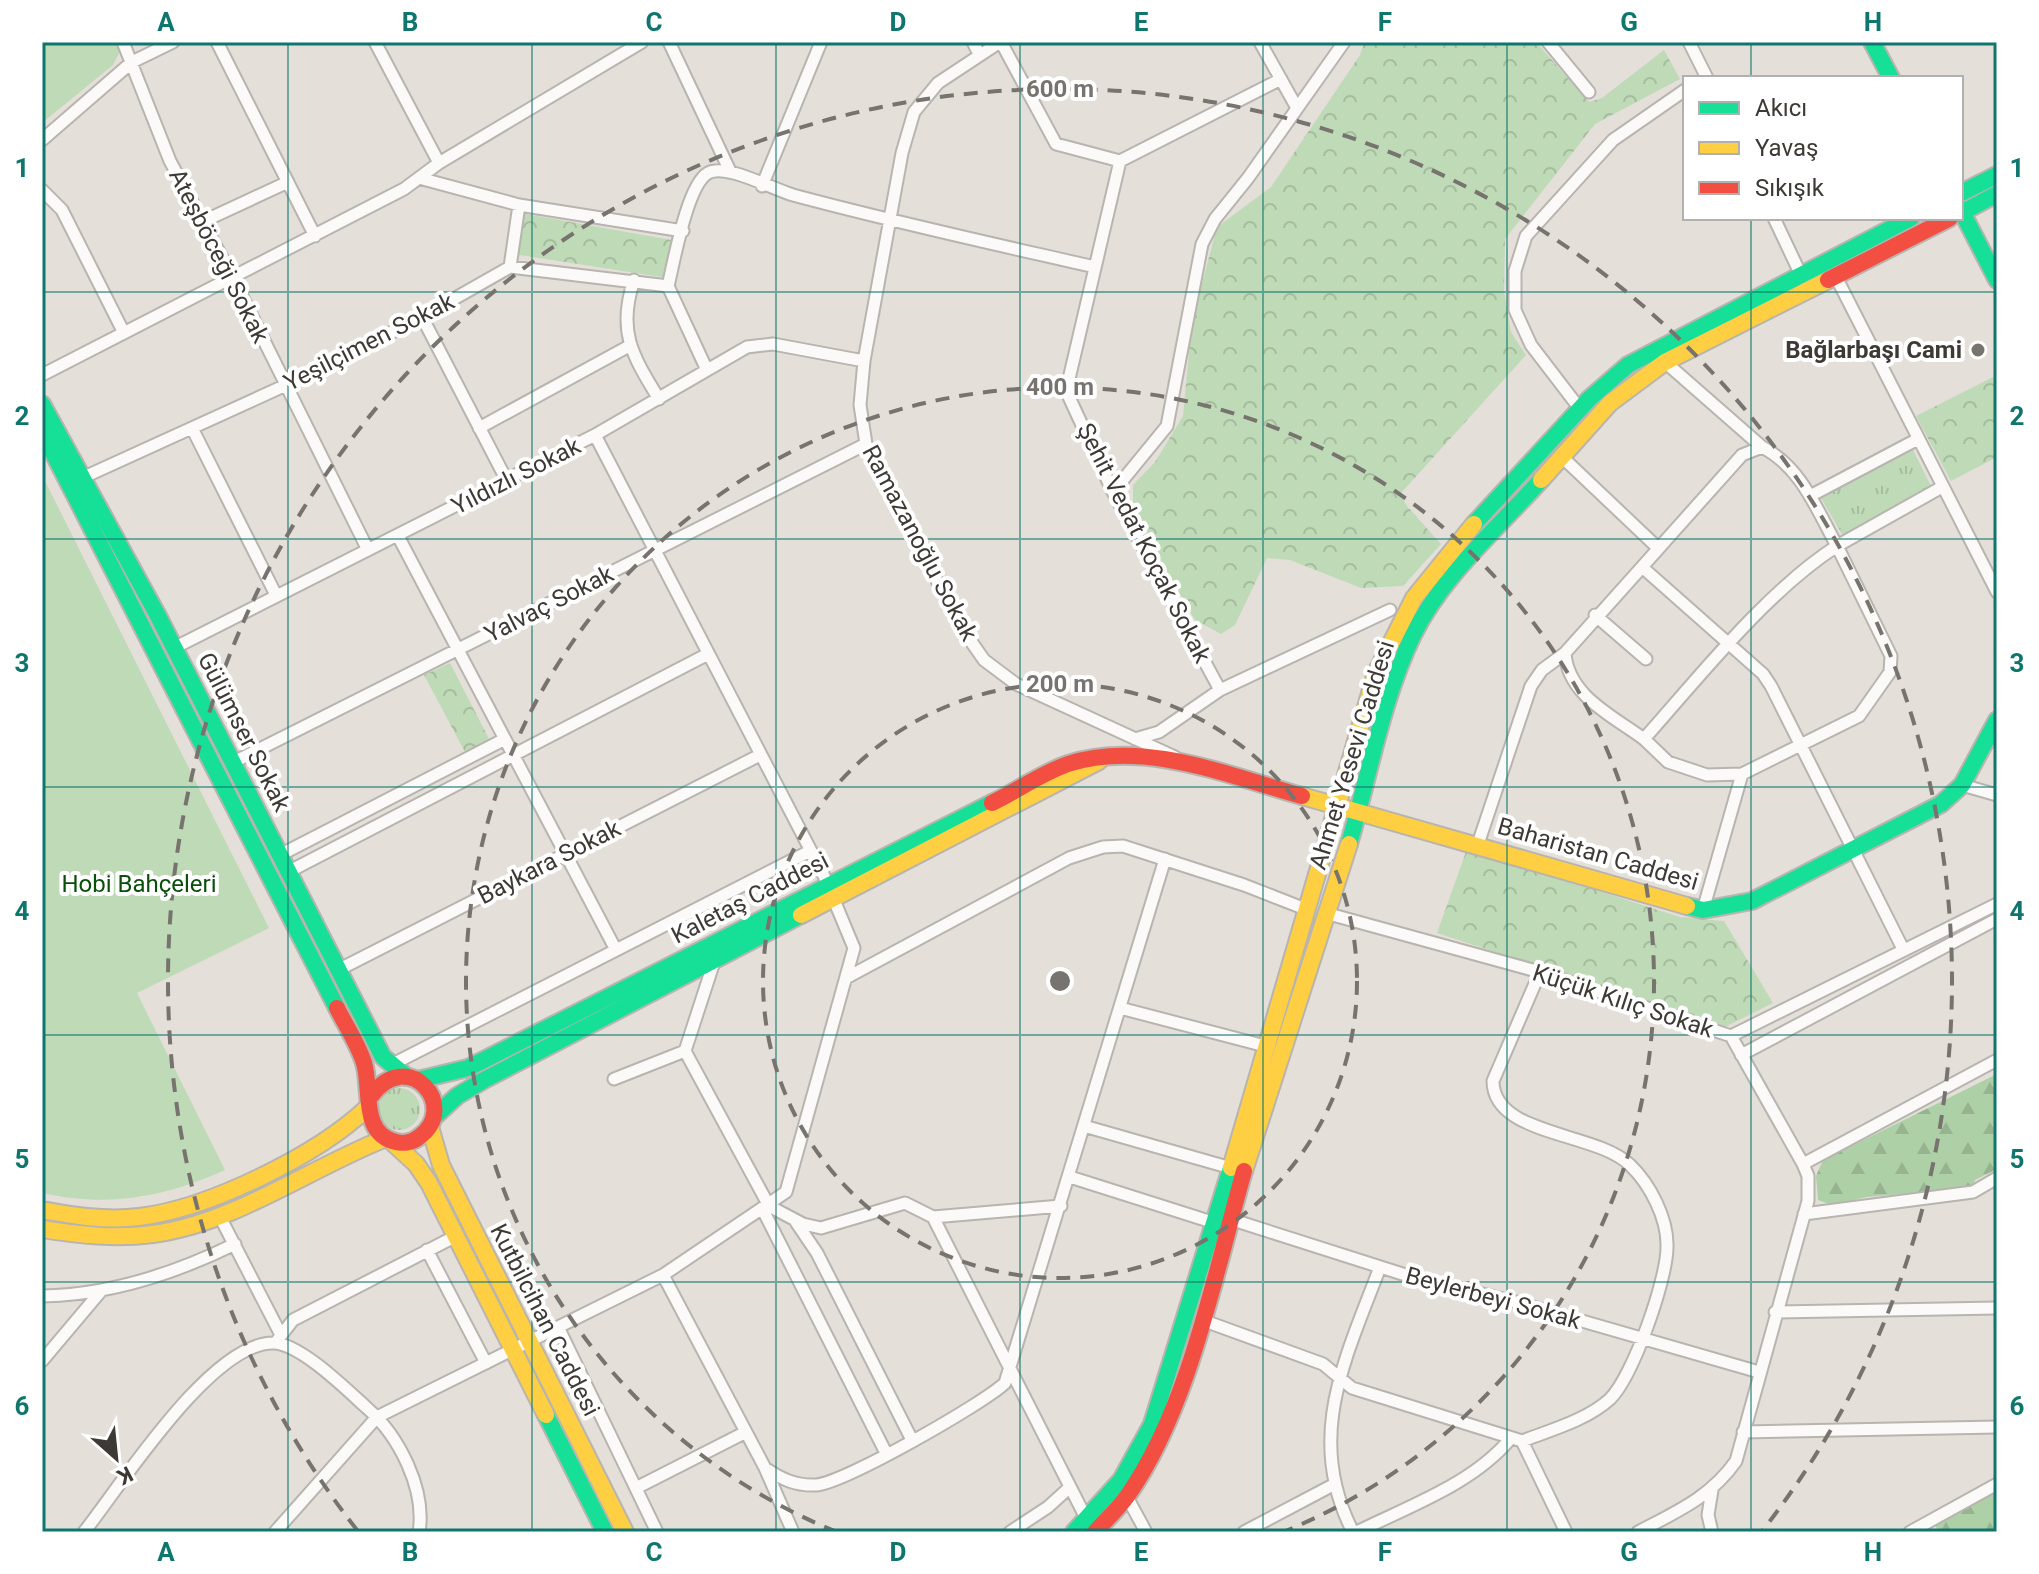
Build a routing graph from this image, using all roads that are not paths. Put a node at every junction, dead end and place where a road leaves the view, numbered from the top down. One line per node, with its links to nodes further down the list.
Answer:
1 (123, 42): 16 (street, Ateşböceği Sokak)
2 (173, 42): 16 (street)
3 (217, 42): 29 (street)
4 (375, 42): 25 (street)
5 (642, 42): 25 (street)
6 (669, 42): 26 (street)
7 (821, 42): 30 (street)
8 (973, 42): 15 (street)
9 (1000, 42): 15 (street, Ramazanoğlu Sokak); 24 (street)
10 (1260, 42): 19 (street)
11 (1344, 42): 22 (street)
12 (1548, 42): 21 (street)
13 (1689, 42): 17 (street)
14 (1872, 42): 18 (street)
15 (979, 54): 41 (street, Ramazanoğlu Sokak)
16 (132, 62): 23 (street); 40 (street, Ateşböceği Sokak)
17 (1705, 76)
18 (1890, 76)
19 (1281, 79): 22 (street); 24 (street)
20 (1683, 91): 62 (street)
21 (1589, 92)
22 (1297, 108): 74 (street)
23 (42, 140)
24 (1120, 161): 45 (street, Şehit Vedat Koçak Sokak)
25 (439, 163): 28 (street)
26 (729, 169): 30 (street); 42 (street)
27 (1997, 175): 32 (street)
28 (419, 178): 34 (street); 43 (street)
29 (288, 182): 40 (street); 43 (street)
30 (762, 186): 41 (street)
31 (42, 190): 53 (street)
32 (1963, 192)
33 (1997, 194): 35 (street, Ahmet Yesevi Caddesi)
34 (519, 205): 42 (street); 44 (street)
35 (1963, 211)
36 (1775, 220): 46 (street)
37 (1907, 220): 46 (street, Ahmet Yesevi Caddesi)
38 (1945, 220): 47 (street, Ahmet Yesevi Caddesi)
39 (1963, 220): 50 (street)
40 (204, 221): 48 (street, Ateşböceği Sokak)
41 (888, 221): 45 (street); 55 (street, Ramazanoğlu Sokak)
42 (683, 231): 51 (street)
43 (315, 236): 48 (street)
44 (510, 267): 49 (street); 52 (street, Yeşilçimen Sokak)
45 (1095, 267): 74 (street, Şehit Vedat Koçak Sokak)
46 (1800, 273): 62 (street, Ahmet Yesevi Caddesi)
47 (1835, 275): 56 (street, Ahmet Yesevi Caddesi); 67 (street)
48 (233, 278): 53 (street); 59 (street, Ateşböceği Sokak)
49 (634, 280): 51 (street); 54 (street)
50 (1997, 280)
51 (668, 286): 57 (street)
52 (422, 317): 59 (street, Yeşilçimen Sokak); 64 (street)
53 (124, 333): 58 (street)
54 (631, 345): 60 (street); 64 (street)
55 (864, 361): 57 (street, Yıldızlı Sokak); 68 (street, Ramazanoğlu Sokak)
56 (1665, 362): 69 (street); 70 (street, Ahmet Yesevi Caddesi)
57 (706, 368): 60 (street, Yıldızlı Sokak)
58 (42, 375)
59 (286, 385): 63 (street, Yeşilçimen Sokak); 79 (street, Ateşböceği Sokak)
60 (659, 399): 66 (street, Yıldızlı Sokak)
61 (42, 404): 71 (street, Gülümser Sokak)
62 (1580, 409): 105 (street, Ahmet Yesevi Caddesi)
63 (192, 428): 71 (street, Yeşilçimen Sokak); 83 (street)
64 (479, 428): 72 (street)
65 (42, 431): 135 (street)
66 (595, 435): 72 (street, Yıldızlı Sokak); 80 (street)
67 (1918, 439): 73 (street); 75 (street)
68 (866, 444): 80 (street, Yalvaç Sokak); 95 (street, Ramazanoğlu Sokak)
69 (1762, 447): 75 (street); 78 (street)
70 (1561, 456): 78 (street); 106 (street, Ahmet Yesevi Caddesi)
71 (82, 478): 87 (street, Gülümser Sokak)
72 (507, 481): 76 (street, Yıldızlı Sokak)
73 (1942, 487): 77 (street); 82 (street)
74 (1113, 492): 92 (street, Şehit Vedat Koçak Sokak)
75 (1810, 496): 77 (street)
76 (398, 536): 79 (street, Yıldızlı Sokak); 88 (street)
77 (1837, 546): 86 (street); 97 (street)
78 (1658, 548): 81 (street)
79 (368, 550): 83 (street, Yıldızlı Sokak)
80 (655, 550): 88 (street, Yalvaç Sokak); 90 (street)
81 (1642, 567): 85 (street); 86 (street)
82 (1997, 592)
83 (276, 595): 87 (street, Yıldızlı Sokak)
84 (1390, 610): 92 (street)
85 (1595, 615): 89 (street); 91 (street)
86 (1728, 646): 96 (street); 97 (street)
87 (174, 648): 100 (street, Gülümser Sokak)
88 (458, 649): 94 (street); 100 (street, Yalvaç Sokak)
89 (1565, 653): 96 (street); 107 (street)
90 (708, 654): 98 (street); 99 (street)
91 (1646, 659)
92 (1220, 690): 95 (street)
93 (1997, 720): 103 (street, Baharistan Caddesi)
94 (505, 739): 98 (street); 111 (street)
95 (1135, 739): 101 (street, Ramazanoğlu Sokak)
96 (1644, 739): 102 (street)
97 (1801, 744): 102 (street); 108 (street)
98 (513, 755): 110 (street); 113 (street)
99 (760, 755): 109 (street); 110 (street, Baykara Sokak)
100 (232, 763): 111 (street, Gülümser Sokak)
101 (1195, 766): 105 (street, Kaletaş Caddesi); 114 (street, Kaletaş Caddesi)
102 (1742, 774): 117 (street)
103 (1962, 785): 104 (street); 108 (street, Baharistan Caddesi)
104 (1997, 795)
105 (1338, 808): 106 (street, Kaletaş Caddesi); 116 (street, Ahmet Yesevi Caddesi)
106 (1359, 812): 107 (street, Baharistan Caddesi); 118 (street, Ahmet Yesevi Caddesi)
107 (1478, 844): 117 (street, Baharistan Caddesi)
108 (1854, 848): 117 (street, Baharistan Caddesi); 120 (street)
109 (810, 851): 114 (street); 121 (street)
110 (565, 854): 121 (street); 123 (street, Baykara Sokak)
111 (280, 855): 113 (street, Gülümser Sokak)
112 (1165, 859): 116 (street); 125 (street); 126 (street)
113 (288, 872): 123 (street, Gülümser Sokak)
114 (832, 892): 122 (street, Kaletaş Caddesi); 125 (street); 133 (street, Kaletaş Caddesi)
115 (1997, 904): 120 (street)
116 (1308, 910): 128 (street, Ahmet Yesevi Caddesi)
117 (1703, 910)
118 (1329, 914): 124 (street, Küçük Kılıç Sokak); 150 (street, Ahmet Yesevi Caddesi)
119 (1997, 919): 130 (street)
120 (1903, 949): 127 (street)
121 (616, 950): 132 (street)
122 (714, 962): 129 (street); 136 (street, Kaletaş Caddesi)
123 (338, 970): 132 (street, Gülümser Sokak)
124 (1540, 972): 127 (street, Küçük Kılıç Sokak); 163 (street)
125 (846, 978): 144 (street)
126 (1120, 1008): 128 (street); 137 (street)
127 (1731, 1036): 130 (street, Küçük Kılıç Sokak)
128 (1269, 1047): 140 (street, Ahmet Yesevi Caddesi)
129 (685, 1051): 134 (street); 144 (street)
130 (1741, 1055): 139 (street, Küçük Kılıç Sokak)
131 (1997, 1060): 139 (street)
132 (391, 1065): 133 (street, Gülümser Sokak)
133 (412, 1078): 135 (street); 136 (street)
134 (614, 1079)
135 (370, 1102): 138 (street); 145 (street)
136 (432, 1122): 138 (street); 165 (street, Kutbilcihan Caddesi)
137 (1084, 1126): 140 (street); 141 (street)
138 (388, 1140): 147 (street); 152 (street, Kutbilcihan Caddesi)
139 (1803, 1164): 146 (street, Küçük Kılıç Sokak)
140 (1231, 1168): 150 (street, Ahmet Yesevi Caddesi)
141 (1070, 1177): 143 (street); 150 (street, Beylerbeyi Sokak)
142 (1997, 1178): 146 (street)
143 (1061, 1206): 148 (street); 168 (street)
144 (766, 1208): 149 (street); 156 (street); 177 (street)
145 (42, 1210)
146 (1804, 1214): 160 (street, Küçük Kılıç Sokak)
147 (219, 1215): 151 (street); 153 (street)
148 (933, 1217): 149 (street); 168 (street)
149 (795, 1220): 175 (street)
150 (1222, 1221): 155 (street, Beylerbeyi Sokak); 161 (street, Ahmet Yesevi Caddesi); 185 (street, Ahmet Yesevi Caddesi)
151 (42, 1229)
152 (456, 1236): 154 (street); 165 (street, Kutbilcihan Caddesi)
153 (235, 1244): 157 (street); 164 (street)
154 (427, 1250): 164 (street); 167 (street)
155 (1380, 1267): 163 (street, Beylerbeyi Sokak); 170 (street)
156 (663, 1275): 162 (street); 173 (street)
157 (101, 1291): 158 (street); 166 (street)
158 (42, 1296)
159 (1997, 1308): 160 (street)
160 (1775, 1312): 169 (street, Küçük Kılıç Sokak)
161 (1202, 1320): 170 (street); 184 (street, Ahmet Yesevi Caddesi)
162 (558, 1327): 165 (street); 182 (street)
163 (1642, 1338): 169 (street, Beylerbeyi Sokak); 176 (street)
164 (278, 1339): 171 (street); 187 (street)
165 (520, 1346): 167 (street); 190 (street, Kutbilcihan Caddesi); 191 (street, Kutbilcihan Caddesi)
166 (42, 1361)
167 (486, 1363): 171 (street)
168 (1011, 1371): 175 (street); 181 (street)
169 (1759, 1372): 174 (street, Küçük Kılıç Sokak)
170 (1339, 1377): 176 (street); 180 (street)
171 (377, 1417): 188 (street); 189 (street)
172 (1997, 1427): 174 (street)
173 (746, 1432): 178 (street); 182 (street)
174 (1743, 1432): 183 (street, Küçük Kılıç Sokak)
175 (912, 1440): 177 (street)
176 (1517, 1440): 198 (street); 199 (street)
177 (886, 1453): 178 (street)
178 (765, 1468): 193 (street)
179 (1997, 1484): 186 (street)
180 (1333, 1485): 197 (street); 198 (street)
181 (1070, 1487): 185 (street); 194 (street)
182 (636, 1488): 192 (street)
183 (1712, 1490): 200 (street, Küçük Kılıç Sokak); 201 (street)
184 (1127, 1497): 185 (street, Ahmet Yesevi Caddesi); 196 (street)
185 (1091, 1526): 195 (street, Ahmet Yesevi Caddesi)
186 (1929, 1527): 202 (street)
187 (84, 1532)
188 (275, 1532)
189 (419, 1532)
190 (605, 1532)
191 (625, 1532)
192 (657, 1532)
193 (793, 1532)
194 (1010, 1532)
195 (1074, 1532)
196 (1146, 1532)
197 (1244, 1532)
198 (1355, 1532)
199 (1566, 1532)
200 (1638, 1532)
201 (1712, 1532)
202 (1910, 1532)

